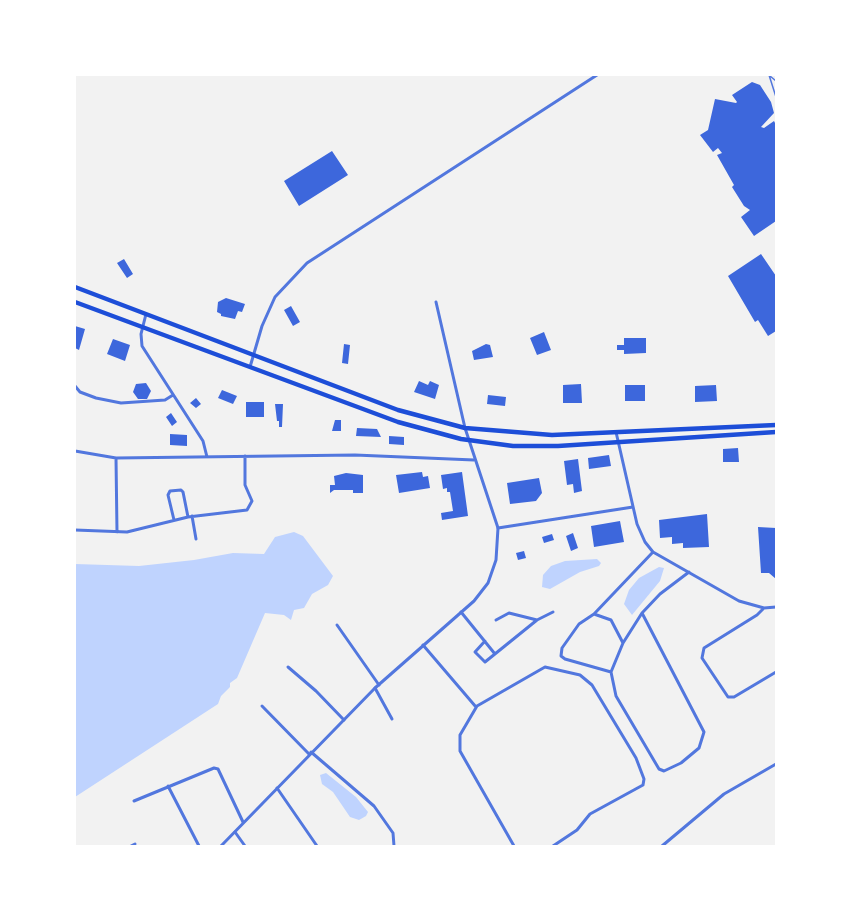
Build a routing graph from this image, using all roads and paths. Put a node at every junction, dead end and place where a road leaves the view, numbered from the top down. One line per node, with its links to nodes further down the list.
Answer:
1 (597, 75): 10 (street)
2 (770, 75): 3 (lane); 4 (lane)
3 (776, 81)
4 (776, 97)
5 (75, 287): 8 (main road)
6 (75, 302): 9 (main road)
7 (436, 302): 15 (street)
8 (146, 314): 9 (street); 10 (main road)
9 (143, 326): 11 (main road); 13 (street)
10 (253, 355): 11 (street); 15 (main road)
11 (250, 367): 18 (main road)
12 (75, 386): 13 (street)
13 (173, 395): 22 (street)
14 (776, 424): 16 (main road)
15 (465, 428): 16 (main road); 18 (street)
16 (616, 432): 19 (street)
17 (776, 432): 19 (main road)
18 (469, 440): 19 (main road); 24 (street)
19 (618, 442): 25 (street)
20 (75, 451): 23 (street)
21 (244, 456): 22 (street); 24 (street); 26 (street)
22 (207, 457): 23 (street)
23 (116, 459): 30 (street)
24 (474, 459): 28 (street)
25 (633, 507): 28 (street); 32 (street)
26 (190, 516): 27 (street); 27 (street); 31 (street)
27 (174, 520): 30 (street)
28 (498, 528): 36 (street)
29 (75, 530): 30 (street)
30 (117, 532)
31 (196, 539)
32 (653, 552): 33 (street); 39 (street)
33 (689, 572): 35 (street); 38 (street)
34 (776, 607): 35 (street)
35 (764, 608): 49 (street)
36 (461, 612): 43 (street); 45 (street)
37 (553, 612): 41 (street)
38 (642, 613): 44 (street); 48 (street)
39 (594, 614): 44 (street); 48 (street)
40 (496, 620): 41 (street)
41 (537, 620): 46 (street)
42 (337, 625): 50 (street)
43 (485, 641): 46 (street); 46 (street)
44 (623, 643): 48 (street)
45 (423, 645): 50 (street); 53 (street)
46 (495, 654)
47 (288, 667): 55 (street)
48 (611, 672)
49 (776, 672)
50 (379, 685): 51 (street)
51 (375, 688): 54 (street); 55 (street)
52 (262, 706): 56 (street)
53 (476, 707): 68 (street); 69 (street)
54 (392, 719)
55 (344, 720): 56 (street)
56 (310, 753): 59 (street); 67 (street)
57 (776, 764): 70 (street)
58 (168, 786): 60 (street); 61 (street); 63 (street)
59 (278, 788): 61 (street); 66 (street)
60 (134, 801)
61 (243, 822): 62 (street)
62 (235, 832): 64 (street); 65 (street)
63 (199, 846)
64 (221, 846)
65 (245, 846)
66 (317, 846)
67 (394, 846)
68 (514, 846)
69 (553, 846)
70 (662, 846)

